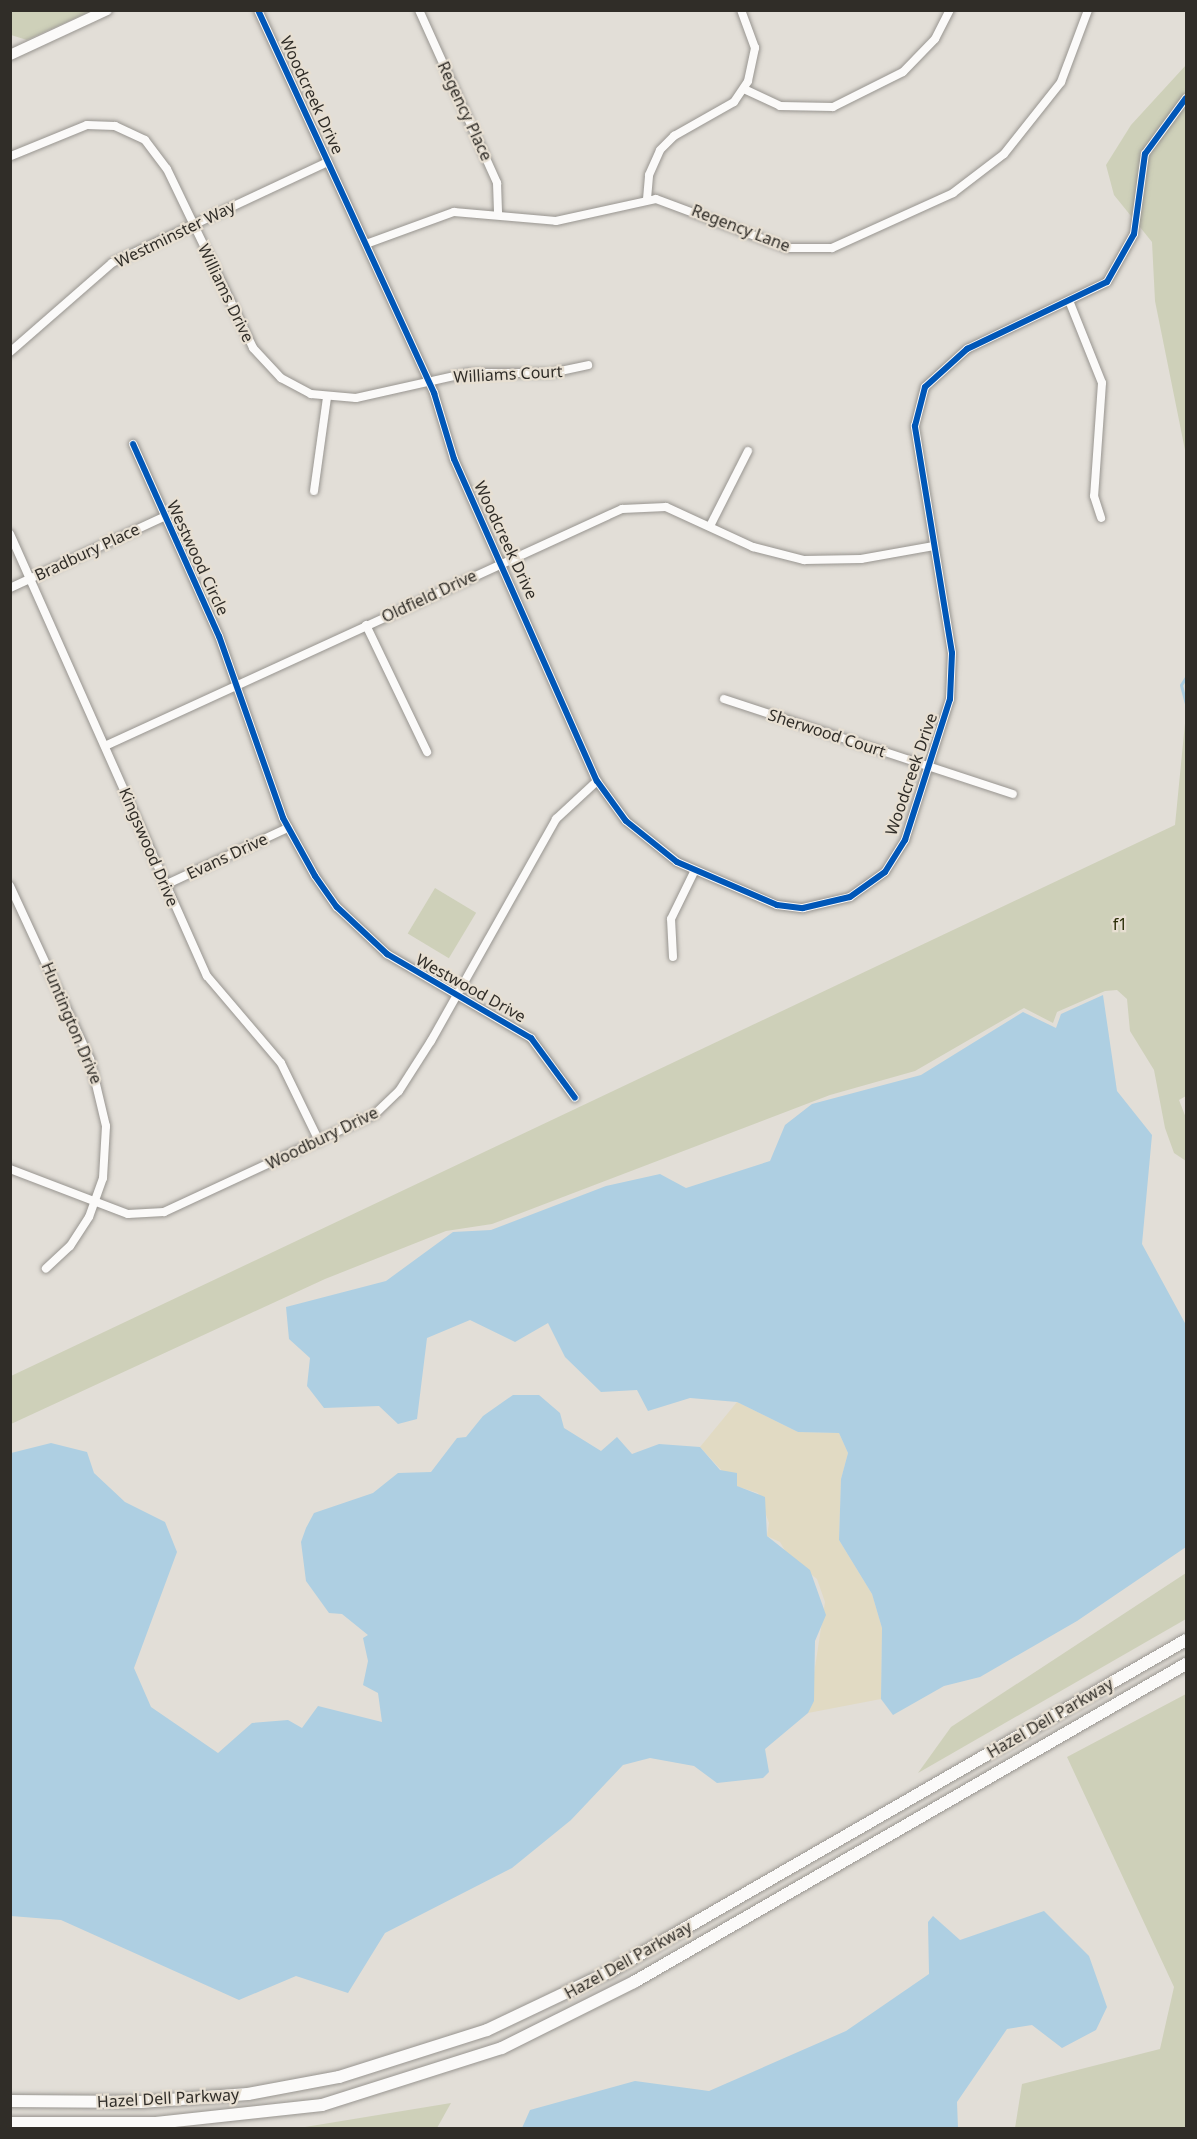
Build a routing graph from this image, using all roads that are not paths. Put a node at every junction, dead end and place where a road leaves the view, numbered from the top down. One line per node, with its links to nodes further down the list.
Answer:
1 (107, 10): 7 (street)
2 (258, 10): 11 (street, Woodcreek Drive)
3 (419, 10): 13 (street, Regency Place)
4 (741, 10): 8 (street)
5 (950, 10): 8 (street)
6 (1088, 10): 12 (street, Regency Lane)
7 (10, 55)
8 (744, 89): 12 (street)
9 (1186, 98): 16 (street, Woodcreek Drive)
10 (11, 156): 14 (street, Williams Drive)
11 (328, 162): 14 (street, Westminster Way); 15 (street, Woodcreek Drive)
12 (647, 199): 13 (street, Regency Lane)
13 (498, 213): 15 (street, Regency Lane)
14 (193, 224): 17 (street, Westminster Way); 20 (street, Williams Drive)
15 (366, 244): 19 (street, Woodcreek Drive)
16 (1070, 303): 25 (street); 28 (street, Woodcreek Drive)
17 (10, 352)
18 (588, 365): 19 (street, Williams Court)
19 (428, 381): 20 (street, Williams Drive); 29 (street, Woodcreek Drive)
20 (327, 397): 23 (street)
21 (133, 444): 24 (street, Westwood Circle)
22 (748, 452): 26 (street)
23 (314, 491)
24 (164, 517): 30 (street, Bradbury Place); 33 (street, Westwood Circle)
25 (1101, 518)
26 (710, 526): 28 (street, Oldfield Drive); 29 (street, Oldfield Drive)
27 (10, 534): 30 (street, Kingswood Drive)
28 (934, 546): 37 (street, Woodcreek Drive)
29 (501, 563): 32 (street, Oldfield Drive); 38 (street, Woodcreek Drive)
30 (31, 578): 31 (street, Bradbury Place); 35 (street, Kingswood Drive)
31 (10, 588)
32 (366, 625): 33 (street, Oldfield Drive); 36 (street)
33 (237, 685): 35 (street, Oldfield Drive); 40 (street, Westwood Drive)
34 (724, 699): 37 (street, Sherwood Court)
35 (105, 746): 42 (street, Kingswood Drive)
36 (427, 752)
37 (929, 767): 39 (street, Sherwood Court); 41 (street, Woodcreek Drive)
38 (597, 781): 41 (street, Woodcreek Drive); 45 (street, Woodbury Drive)
39 (1013, 794)
40 (288, 828): 42 (street, Evans Drive); 45 (street, Westwood Drive)
41 (694, 873): 44 (street)
42 (165, 885): 47 (street, Kingswood Drive)
43 (10, 886): 49 (street, Huntington Drive)
44 (673, 957)
45 (457, 996): 46 (street, Westwood Drive); 47 (street, Woodbury Drive)
46 (575, 1098)
47 (319, 1141): 49 (street, Woodbury Drive)
48 (10, 1169): 49 (street, Woodbury Drive)
49 (95, 1202): 50 (street, Huntington Drive)
50 (46, 1268)
51 (1186, 1640): 53 (main road, Hazel Dell Parkway)
52 (1186, 1664): 54 (main road, Hazel Dell Parkway)
53 (10, 2101)
54 (10, 2123)

